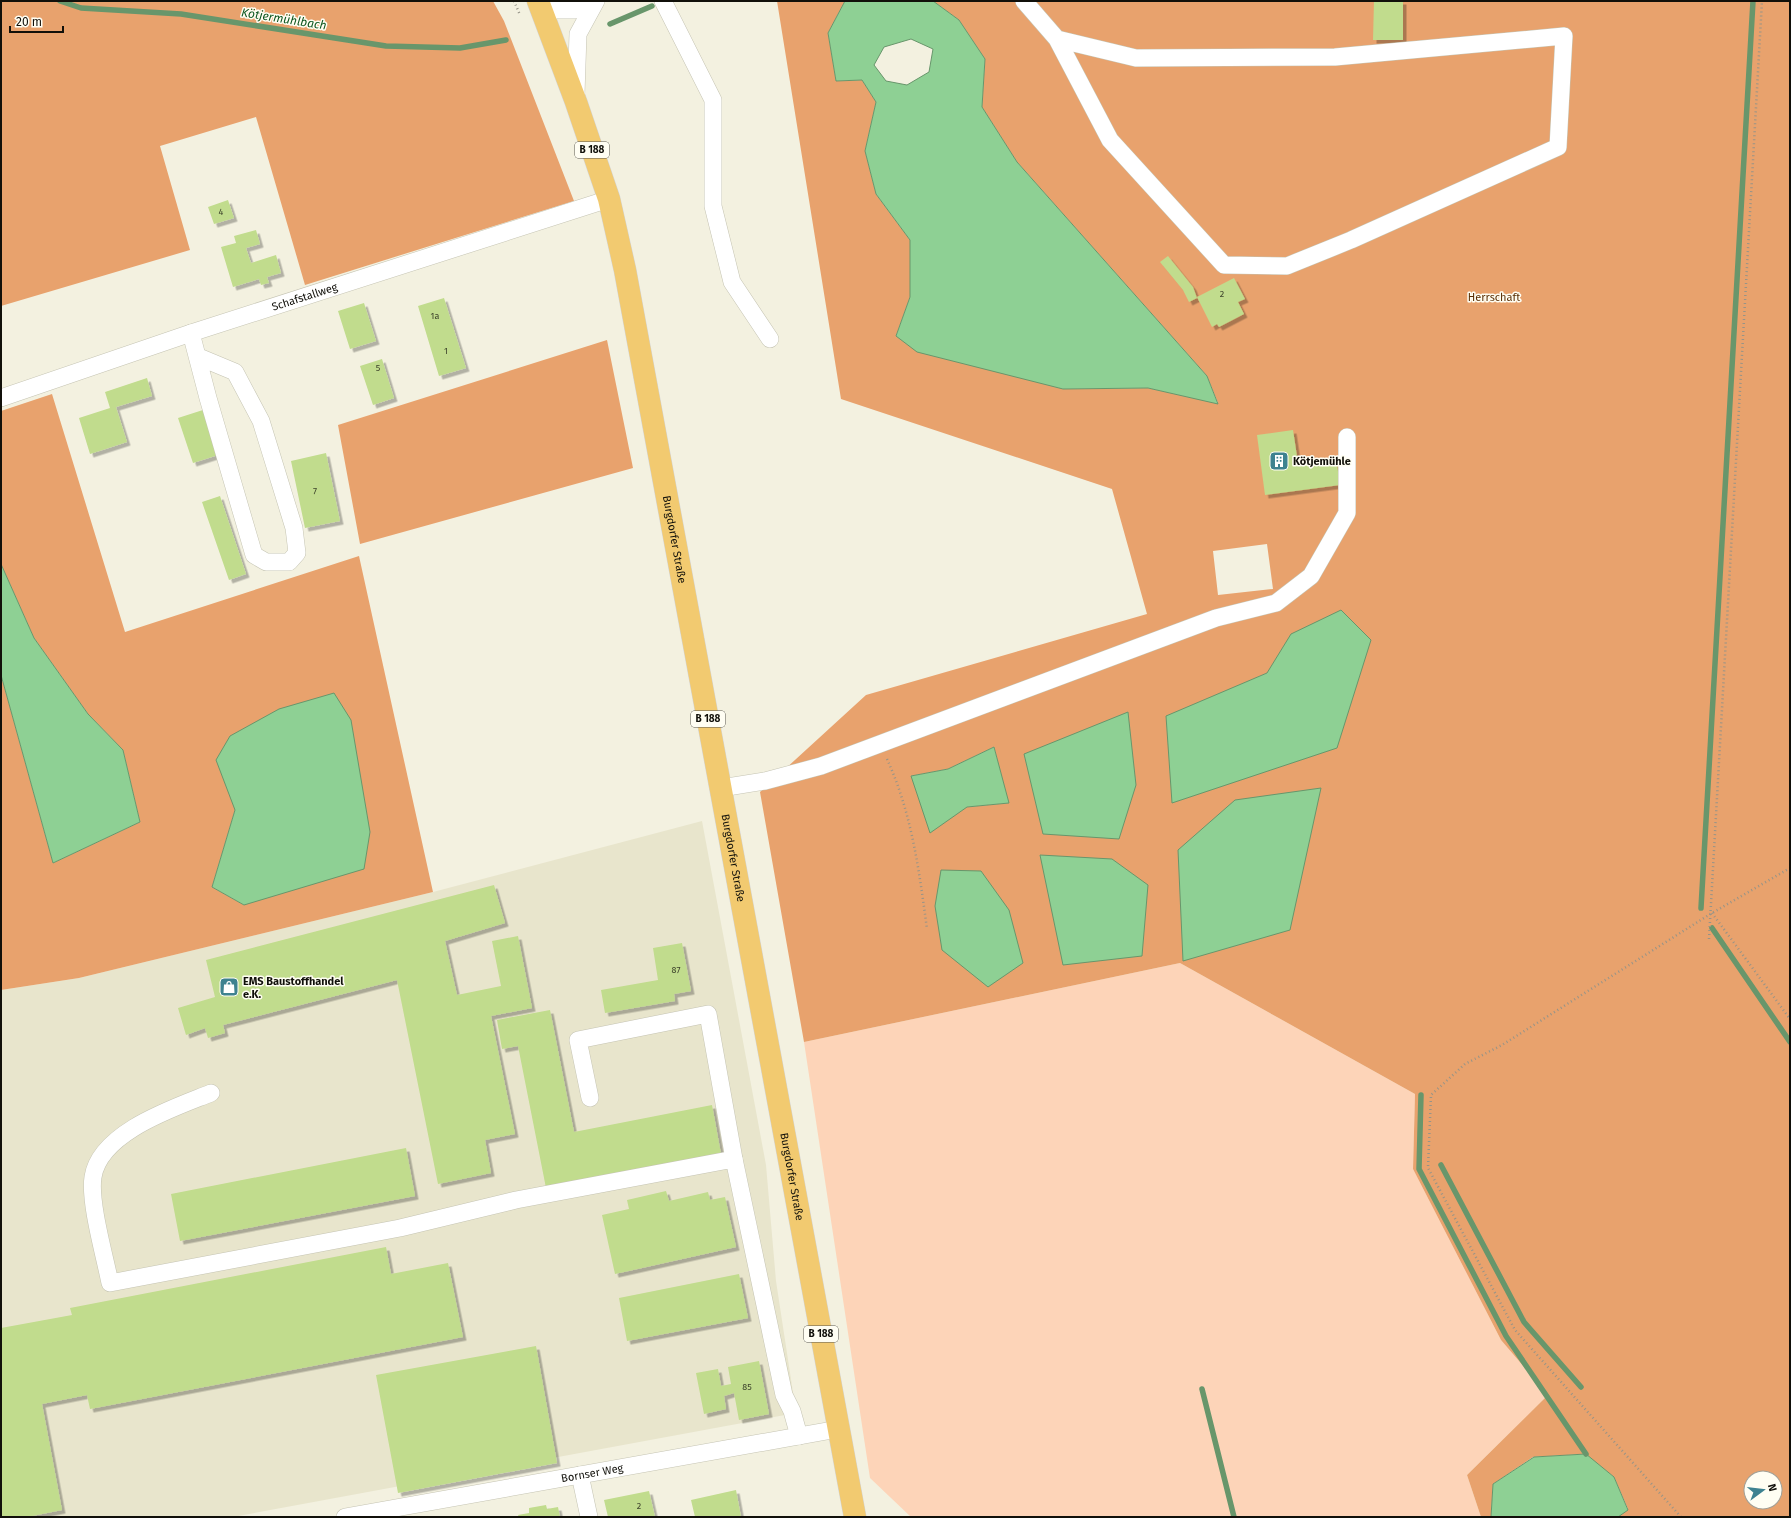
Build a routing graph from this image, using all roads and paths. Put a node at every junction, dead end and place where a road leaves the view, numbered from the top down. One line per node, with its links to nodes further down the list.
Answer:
1 (596, 1): 5 (street); 7 (street)
2 (663, 1): 10 (street)
3 (1024, 1): 6 (street)
4 (1762, 1): 19 (path)
5 (544, 4): 7 (main road, B 188)
6 (1057, 38): 6 (street)
7 (576, 102): 8 (main road, B 188)
8 (609, 199): 9 (street, Schafstallweg); 15 (main road, Burgdorfer Straße / B 188)
9 (191, 333): 11 (street); 12 (street, Schafstallweg)
10 (770, 339)
11 (199, 357): 11 (street)
12 (1, 398)
13 (1347, 437): 14 (street)
14 (880, 744): 15 (street); 18 (path)
15 (721, 788): 24 (main road, Burgdorfer Straße / B 188)
16 (1790, 868): 17 (path)
17 (1712, 913): 20 (path); 30 (path)
18 (927, 929)
19 (1709, 939)
20 (1790, 1019)
21 (211, 1093): 23 (street)
22 (590, 1098): 23 (street)
23 (734, 1159): 25 (street)
24 (838, 1429): 25 (street, Bornser Weg); 29 (main road, Burgdorfer Straße / B 188)
25 (799, 1436): 26 (street, Bornser Weg)
26 (580, 1475): 27 (street, Bornser Weg); 28 (street)
27 (345, 1517)
28 (589, 1517)
29 (855, 1517)
30 (1681, 1517)

